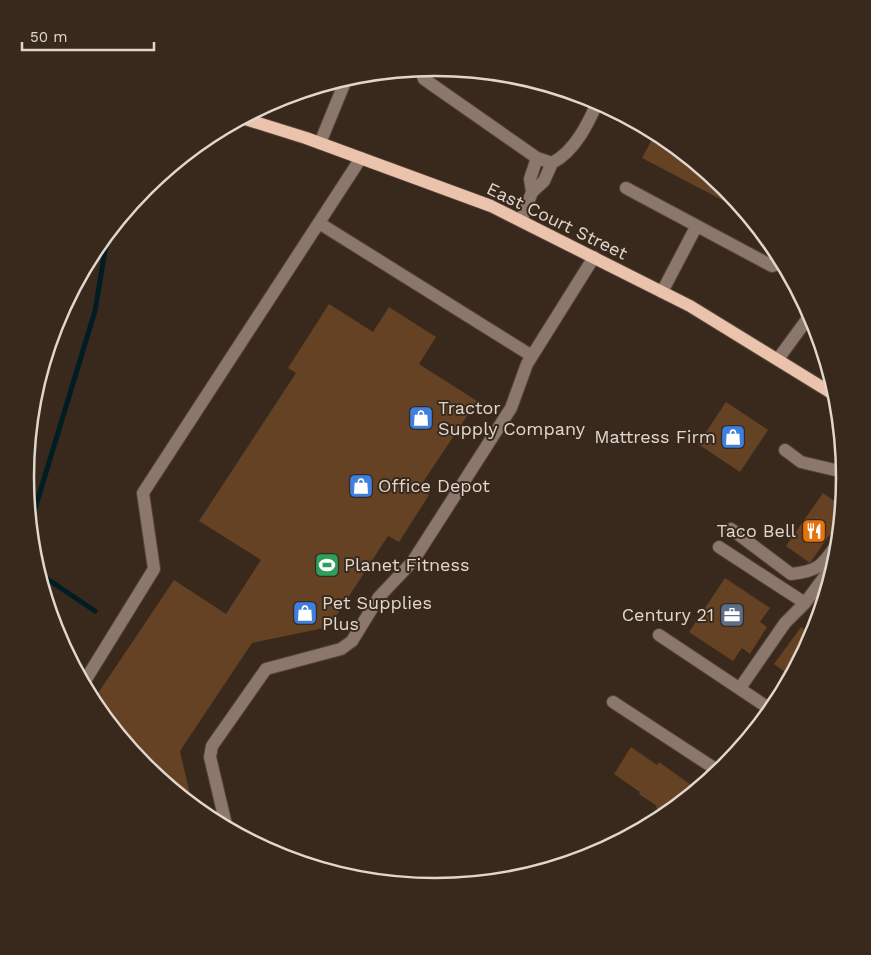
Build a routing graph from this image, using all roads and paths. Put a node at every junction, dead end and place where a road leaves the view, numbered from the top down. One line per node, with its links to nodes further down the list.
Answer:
1 (423, 76): 7 (street)
2 (344, 86): 5 (street)
3 (595, 109): 8 (street)
4 (251, 121): 5 (main road, East Court Street)
5 (320, 143): 6 (main road, East Court Street)
6 (362, 158): 11 (main road, East Court Street); 12 (street)
7 (537, 158): 8 (street); 10 (street)
8 (552, 163): 10 (street)
9 (626, 188): 13 (street)
10 (532, 192): 11 (street)
11 (521, 221): 14 (main road, East Court Street)
12 (320, 222): 18 (street); 29 (street)
13 (696, 227): 15 (street); 16 (street)
14 (594, 257): 16 (main road, East Court Street); 18 (street)
15 (776, 265)
16 (662, 292): 19 (main road, East Court Street)
17 (806, 321): 19 (street)
18 (532, 356): 34 (street)
19 (778, 359): 20 (main road, East Court Street)
20 (828, 391)
21 (785, 450): 22 (street)
22 (837, 470)
23 (731, 529): 25 (street)
24 (719, 547): 27 (street)
25 (830, 553)
26 (825, 577): 27 (street)
27 (805, 603): 30 (street)
28 (659, 635): 30 (street)
29 (87, 677)
30 (740, 688): 32 (street)
31 (613, 702): 33 (street)
32 (766, 706)
33 (714, 768)
34 (225, 819)

